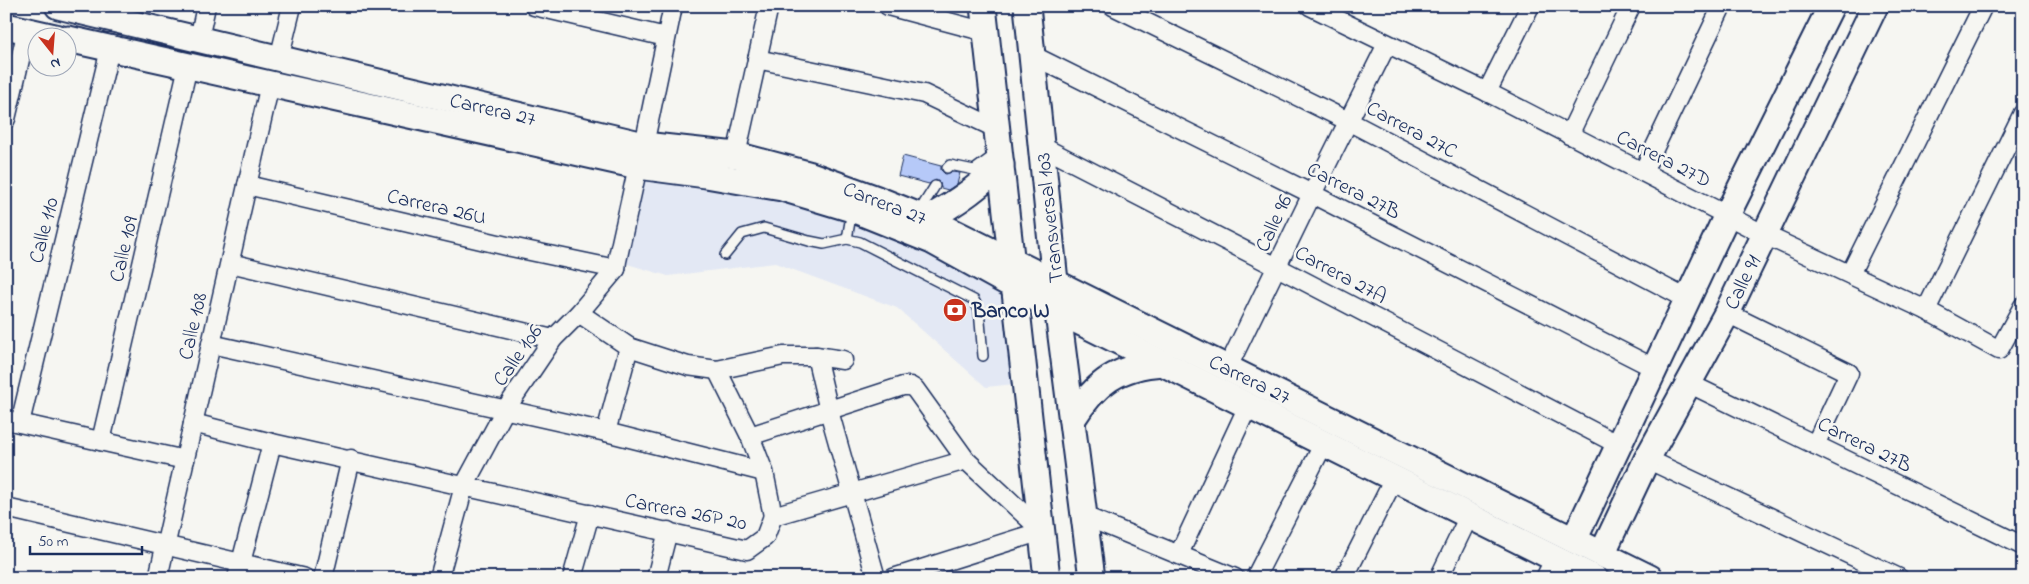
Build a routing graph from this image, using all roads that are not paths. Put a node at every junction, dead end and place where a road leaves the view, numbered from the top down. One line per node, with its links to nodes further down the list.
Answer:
1 (58, 6): 18 (main road, Carrera 27)
2 (206, 6): 22 (street)
3 (292, 6): 27 (street)
4 (534, 6): 21 (street)
5 (673, 6): 21 (street)
6 (769, 6): 28 (street)
7 (888, 6): 20 (street)
8 (984, 6): 20 (main road, Transversal 103)
9 (1027, 6): 26 (main road, Transversal 103)
10 (1113, 6): 34 (street, Carrera 27C)
11 (1310, 6): 24 (street, Carrera 27D)
12 (1530, 6): 31 (street)
13 (1631, 6): 35 (street)
14 (1722, 6): 41 (street)
15 (1831, 6): 48 (main road, Calle 91)
16 (1875, 6): 50 (main road, Calle 91)
17 (1983, 6): 57 (street)
18 (119, 13): 22 (main road, Carrera 27)
19 (16, 28): 33 (street)
20 (986, 32): 37 (main road, Transversal 103)
21 (666, 37): 38 (street)
22 (198, 40): 27 (main road, Carrera 27)
23 (78, 41): 25 (main road, Carrera 27)
24 (1387, 44): 31 (street, Carrera 27D); 34 (street, Calle 96)
25 (110, 49): 29 (main road, Carrera 27); 81 (street, Calle 110)
26 (1032, 55): 36 (main road, Transversal 103); 44 (street, Carrera 27B)
27 (279, 58): 38 (main road, Carrera 27)
28 (758, 59): 37 (street); 39 (street)
29 (188, 66): 30 (main road, Carrera 27); 85 (street, Calle 109)
30 (270, 84): 38 (main road, Carrera 27); 42 (street, Calle 108)
31 (1487, 92): 35 (street, Carrera 27D)
32 (2023, 113): 61 (street)
33 (6, 119)
34 (1348, 121): 44 (street, Calle 96); 60 (street, Carrera 27C)
35 (1569, 136): 41 (street, Carrera 27D)
36 (1041, 146): 45 (main road, Transversal 103); 55 (street, Carrera 27A)
37 (999, 148): 40 (lane); 46 (main road, Transversal 103); 49 (main road)
38 (641, 155): 39 (main road, Carrera 27); 47 (main road, Carrera 27); 56 (street)
39 (736, 155): 49 (main road, Carrera 27)
40 (947, 168)
41 (1643, 172): 48 (street, Carrera 27D)
42 (247, 184): 54 (street, Calle 108); 56 (street, Carrera 26U)
43 (935, 186): 49 (lane)
44 (1312, 194): 55 (street, Calle 96); 73 (street, Carrera 27B)
45 (1047, 200): 46 (main road); 58 (main road, Transversal 103)
46 (1006, 206): 53 (main road, Transversal 103)
47 (852, 209): 51 (lane); 59 (main road, Carrera 27)
48 (1727, 215): 50 (street, Carrera 27D); 60 (main road, Calle 91)
49 (922, 217): 53 (main road, Carrera 27)
50 (1765, 235): 57 (street, Carrera 27D); 64 (main road, Calle 91)
51 (847, 239): 52 (lane); 70 (lane)
52 (725, 255)
53 (1011, 261): 58 (main road, Carrera 27); 59 (main road, Transversal 103)
54 (230, 263): 66 (street); 67 (street, Calle 108)
55 (1277, 266): 74 (street, Calle 96); 88 (street, Carrera 27A)
56 (616, 270): 63 (street, Calle 106)
57 (1850, 274): 61 (street, Carrera 27D)
58 (1056, 284): 62 (main road, Transversal 103); 74 (main road, Carrera 27)
59 (1014, 287): 62 (main road, Carrera 27); 104 (main road, Transversal 103)
60 (1687, 299): 73 (main road, Calle 91)
61 (1926, 310): 65 (street, Carrera 27D)
62 (1058, 312): 72 (main road, Carrera 27); 80 (main road, Transversal 103)
63 (579, 313): 66 (street, Calle 106); 68 (street)
64 (1727, 313): 76 (main road, Calle 91); 89 (street)
65 (2020, 318)
66 (552, 339): 78 (street, Calle 106)
67 (211, 344): 78 (street); 82 (street, Calle 108)
68 (629, 347): 75 (street); 83 (street)
69 (816, 356): 71 (street); 75 (street); 79 (street)
70 (983, 356)
71 (843, 360)
72 (1163, 363): 77 (main road, Carrera 27); 80 (main road)
73 (1654, 368): 88 (main road, Calle 91)
74 (1227, 369): 105 (main road, Carrera 27)
75 (717, 370): 84 (street)
76 (1688, 383): 89 (street, Carrera 27B); 91 (main road, Calle 91)
77 (1248, 406): 87 (main road, Carrera 27); 109 (street)
78 (505, 410): 83 (street); 96 (street, Calle 106)
79 (829, 411): 84 (street); 93 (street); 97 (street)
80 (1072, 420): 100 (main road, Transversal 103)
81 (13, 421): 85 (street)
82 (193, 423): 86 (street, Carrera 26P 20); 92 (street, Calle 108)
83 (606, 432): 94 (street)
84 (750, 436): 94 (street)
85 (101, 441): 92 (street)
86 (272, 443): 90 (street, Carrera 26P 20); 111 (street)
87 (1324, 444): 95 (main road, Carrera 27); 123 (street)
88 (1619, 445): 105 (main road, Calle 91)
89 (1815, 445): 108 (street, Carrera 27B)
90 (351, 459): 96 (street, Carrera 26P 20); 114 (street)
91 (1647, 459): 106 (main road, Calle 91); 128 (street)
92 (185, 460): 107 (street, Calle 108)
93 (966, 460): 97 (street, Carrera 26P 20); 104 (street)
94 (764, 472): 101 (street)
95 (1394, 479): 102 (main road, Carrera 27); 124 (street)
96 (464, 486): 99 (street, Carrera 26P 20); 115 (street, Calle 106)
97 (852, 493): 101 (street, Carrera 26P 20); 118 (street)
98 (6, 508): 107 (street)
99 (590, 514): 103 (street, Carrera 26P 20); 116 (street)
100 (1082, 515): 109 (street); 121 (main road, Transversal 103)
101 (773, 516): 103 (street, Carrera 26P 20)
102 (1469, 516): 110 (main road, Carrera 27); 125 (street)
103 (668, 531): 117 (street)
104 (1042, 531): 119 (street); 120 (main road, Transversal 103)
105 (1579, 531): 106 (main road, Carrera 27)
106 (1606, 544): 127 (main road, Carrera 27)
107 (165, 546): 111 (street); 112 (street, Calle 108)
108 (2023, 546)
109 (1179, 554): 122 (street)
110 (1550, 568): 126 (main road, Carrera 27)
111 (239, 570): 113 (street)
112 (158, 578)
113 (305, 578)
114 (323, 578)
115 (439, 578)
116 (572, 578)
117 (656, 578)
118 (876, 578)
119 (893, 578)
120 (1047, 578)
121 (1092, 578)
122 (1235, 578)
123 (1255, 578)
124 (1344, 578)
125 (1438, 578)
126 (1594, 578)
127 (1650, 578)
128 (1899, 578)

